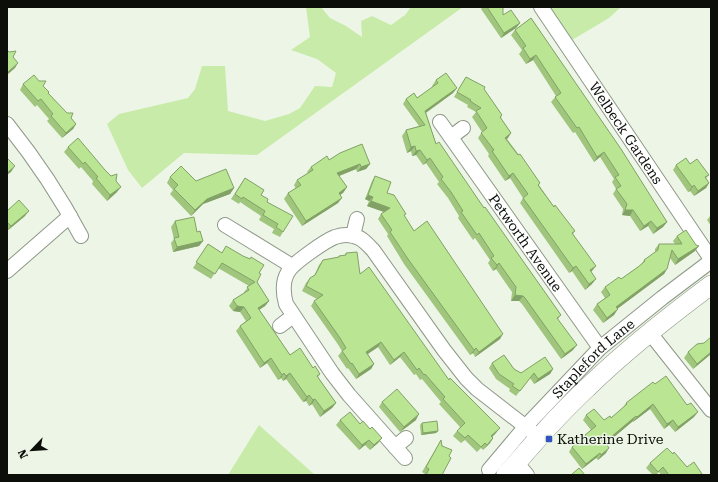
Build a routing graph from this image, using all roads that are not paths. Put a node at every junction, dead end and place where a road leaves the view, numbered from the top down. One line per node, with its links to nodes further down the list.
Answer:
1 (541, 7): 11 (street, Welbeck Gardens)
2 (440, 122): 5 (street, Petworth Avenue)
3 (7, 124): 6 (street)
4 (463, 128): 5 (street)
5 (451, 137): 18 (street, Petworth Avenue)
6 (70, 216): 10 (street); 13 (street)
7 (357, 218): 9 (street)
8 (225, 225): 12 (street)
9 (353, 235): 12 (street); 20 (street)
10 (81, 236)
11 (711, 260): 18 (street, Stapleford Lane)
12 (292, 266): 15 (street)
13 (7, 270)
14 (711, 286): 17 (main road, Stapleford Lane)
15 (293, 316): 16 (street); 22 (street)
16 (280, 326)
17 (650, 333): 19 (street); 20 (main road, Stapleford Lane)
18 (600, 348): 20 (street, Stapleford Lane)
19 (711, 410)
20 (533, 432): 24 (main road, Stapleford Lane); 24 (street, Stapleford Lane)
21 (406, 438): 22 (street)
22 (395, 447): 23 (street)
23 (405, 458)
24 (510, 471)

